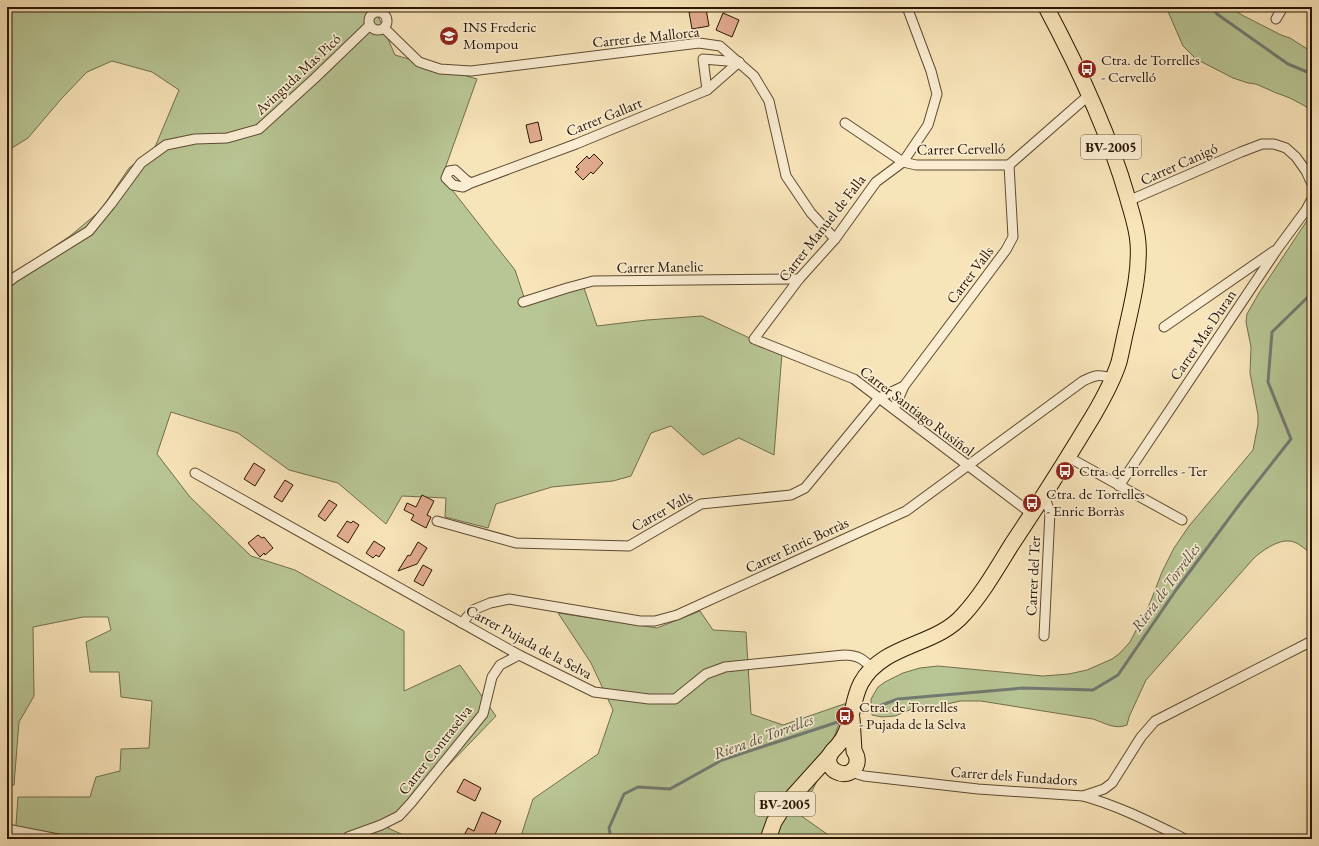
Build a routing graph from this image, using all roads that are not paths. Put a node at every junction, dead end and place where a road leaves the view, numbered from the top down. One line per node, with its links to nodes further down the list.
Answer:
1 (907, 7): 12 (street, Carrer Manuel de Falla)
2 (1046, 7): 10 (main road, BV-2005)
3 (1283, 7): 5 (street)
4 (383, 10): 6 (street, Avinguda Mas Picó); 7 (street, Avinguda Mas Picó)
5 (1276, 19)
6 (370, 25): 7 (street); 21 (street, Avinguda Mas Picó)
7 (384, 28): 8 (street, Carrer de Mallorca)
8 (740, 62): 9 (street, Carrer Gallart); 9 (street); 18 (street, Carrer de Mallorca)
9 (707, 90): 14 (street, Carrer Gallart)
10 (1089, 95): 13 (street, Carrer Cervelló); 17 (main road, BV-2005)
11 (845, 123): 12 (street)
12 (903, 162): 13 (street, Carrer Cervelló); 18 (street, Carrer Manuel de Falla)
13 (1009, 165): 26 (street, Carrer Valls)
14 (471, 183)
15 (1312, 184): 17 (street, Carrer Canigó)
16 (1312, 200): 19 (street, Carrer Mas Duran)
17 (1128, 201): 25 (main road, BV-2005)
18 (835, 239): 20 (street, Carrer Manuel de Falla)
19 (1278, 248): 23 (street); 32 (street, Carrer Mas Duran)
20 (799, 279): 22 (street, Carrer Manelic); 24 (street, Carrer Manuel de Falla)
21 (7, 283)
22 (523, 302)
23 (1164, 328)
24 (754, 339): 27 (street, Carrer Santiago Rusiñol)
25 (1112, 378): 29 (main road, BV-2005); 30 (street, Carrer Enric Borràs)
26 (904, 386): 27 (street, Carrer Valls); 28 (street, Carrer Valls)
27 (878, 398): 28 (street, Carrer Santiago Rusiñol); 36 (street, Carrer Valls)
28 (894, 409): 30 (street, Carrer Santiago Rusiñol)
29 (1068, 457): 32 (street); 33 (main road, BV-2005)
30 (967, 466): 34 (street, Carrer Santiago Rusiñol); 37 (street, Carrer Enric Borràs)
31 (195, 473): 37 (street, Carrer Pujada de la Selva)
32 (1119, 486): 35 (street)
33 (1044, 495): 34 (main road, BV-2005); 38 (street, Carrer del Ter)
34 (1032, 514): 41 (main road, BV-2005)
35 (1182, 520)
36 (438, 521)
37 (462, 623): 40 (street, Carrer Pujada de la Selva)
38 (1044, 636)
39 (1312, 641): 48 (street, Carrer dels Fundadors)
40 (519, 655): 41 (street, Carrer Pujada de la Selva); 51 (street, Carrer Contraselva)
41 (872, 668): 42 (main road, BV-2005)
42 (852, 718): 43 (main road, BV-2005); 44 (main road, BV-2005)
43 (834, 751): 44 (main road); 45 (main road); 47 (main road, BV-2005)
44 (854, 751): 46 (main road, BV-2005)
45 (835, 771): 46 (main road, BV-2005); 47 (main road, BV-2005)
46 (851, 772): 48 (street, Carrer dels Fundadors)
47 (812, 776): 52 (main road, BV-2005)
48 (1083, 796): 53 (street)
49 (7, 829): 50 (street)
50 (58, 839)
51 (347, 839)
52 (768, 839)
53 (1185, 839)

